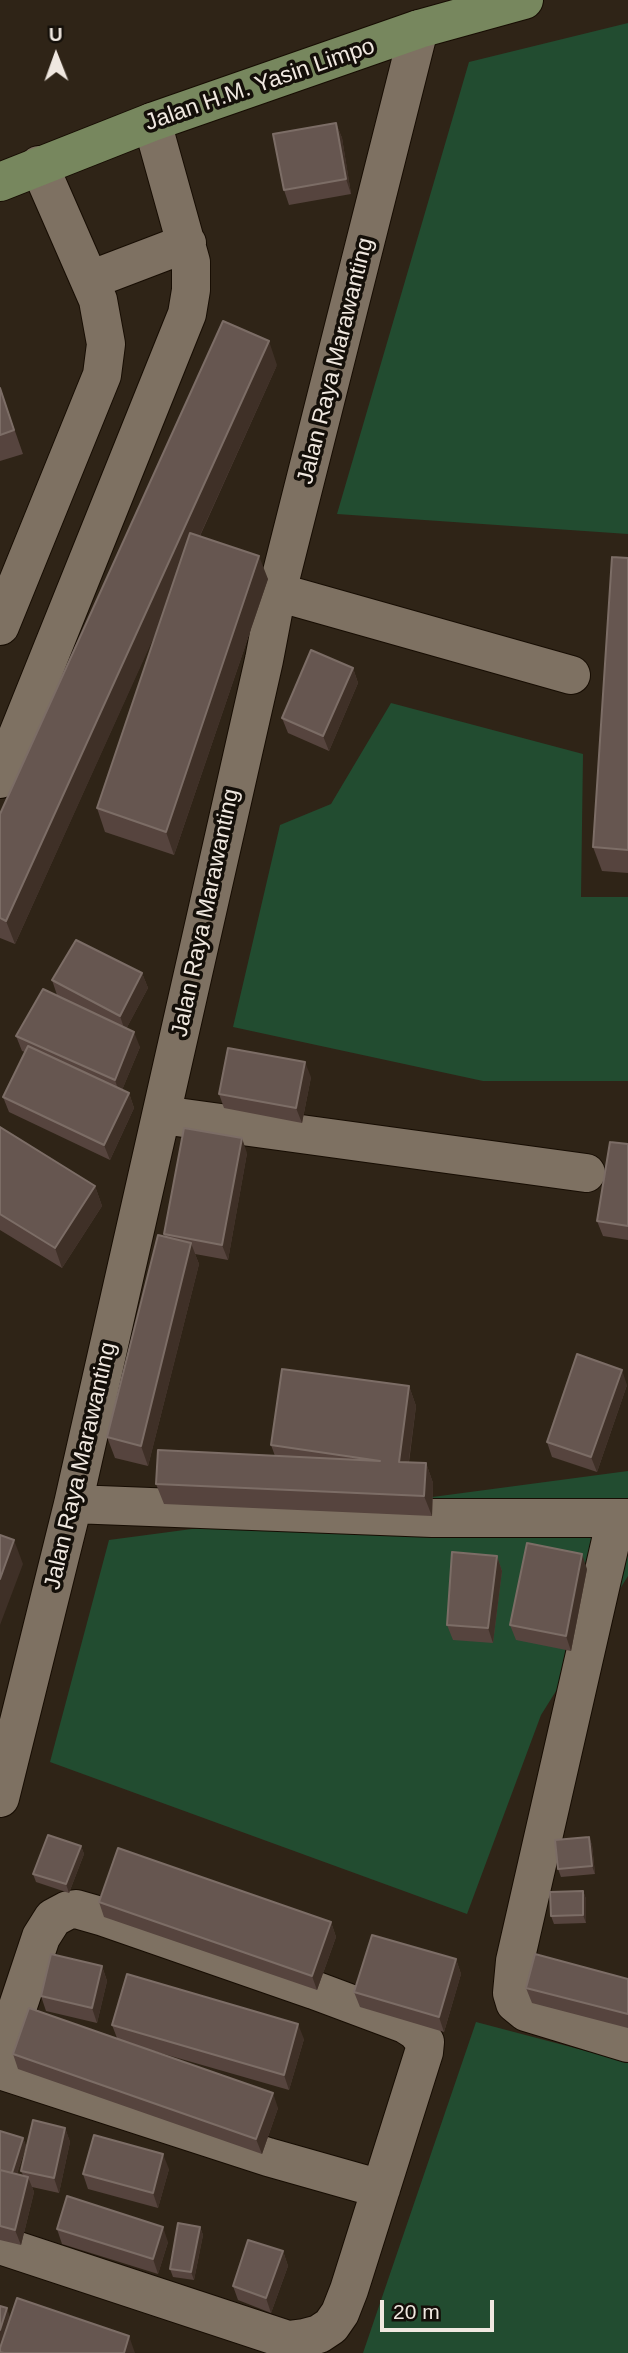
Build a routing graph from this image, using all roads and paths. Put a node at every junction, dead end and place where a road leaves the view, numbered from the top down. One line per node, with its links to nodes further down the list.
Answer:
1 (524, 0): 2 (main road, Jalan H.M. Yasin Limpo)
2 (419, 29): 3 (main road, Jalan H.M. Yasin Limpo); 8 (street, Jalan Raya Marawanting)
3 (152, 122): 4 (main road, Jalan H.M. Yasin Limpo); 6 (street)
4 (39, 165): 5 (main road, Jalan H.M. Yasin Limpo); 7 (street)
5 (0, 181)
6 (187, 243): 7 (street); 11 (street)
7 (90, 280): 9 (street)
8 (277, 592): 10 (street); 12 (street, Jalan Raya Marawanting)
9 (0, 626)
10 (571, 675)
11 (0, 779)
12 (162, 1115): 13 (street); 14 (street, Jalan Raya Marawanting)
13 (586, 1173)
14 (73, 1504): 15 (street); 16 (street, Jalan Raya Marawanting)
15 (622, 1518): 17 (street)
16 (0, 1798)
17 (628, 2043)
18 (0, 2060): 20 (street)
19 (0, 2070): 20 (street)
20 (381, 2189): 21 (street)
21 (0, 2245)

